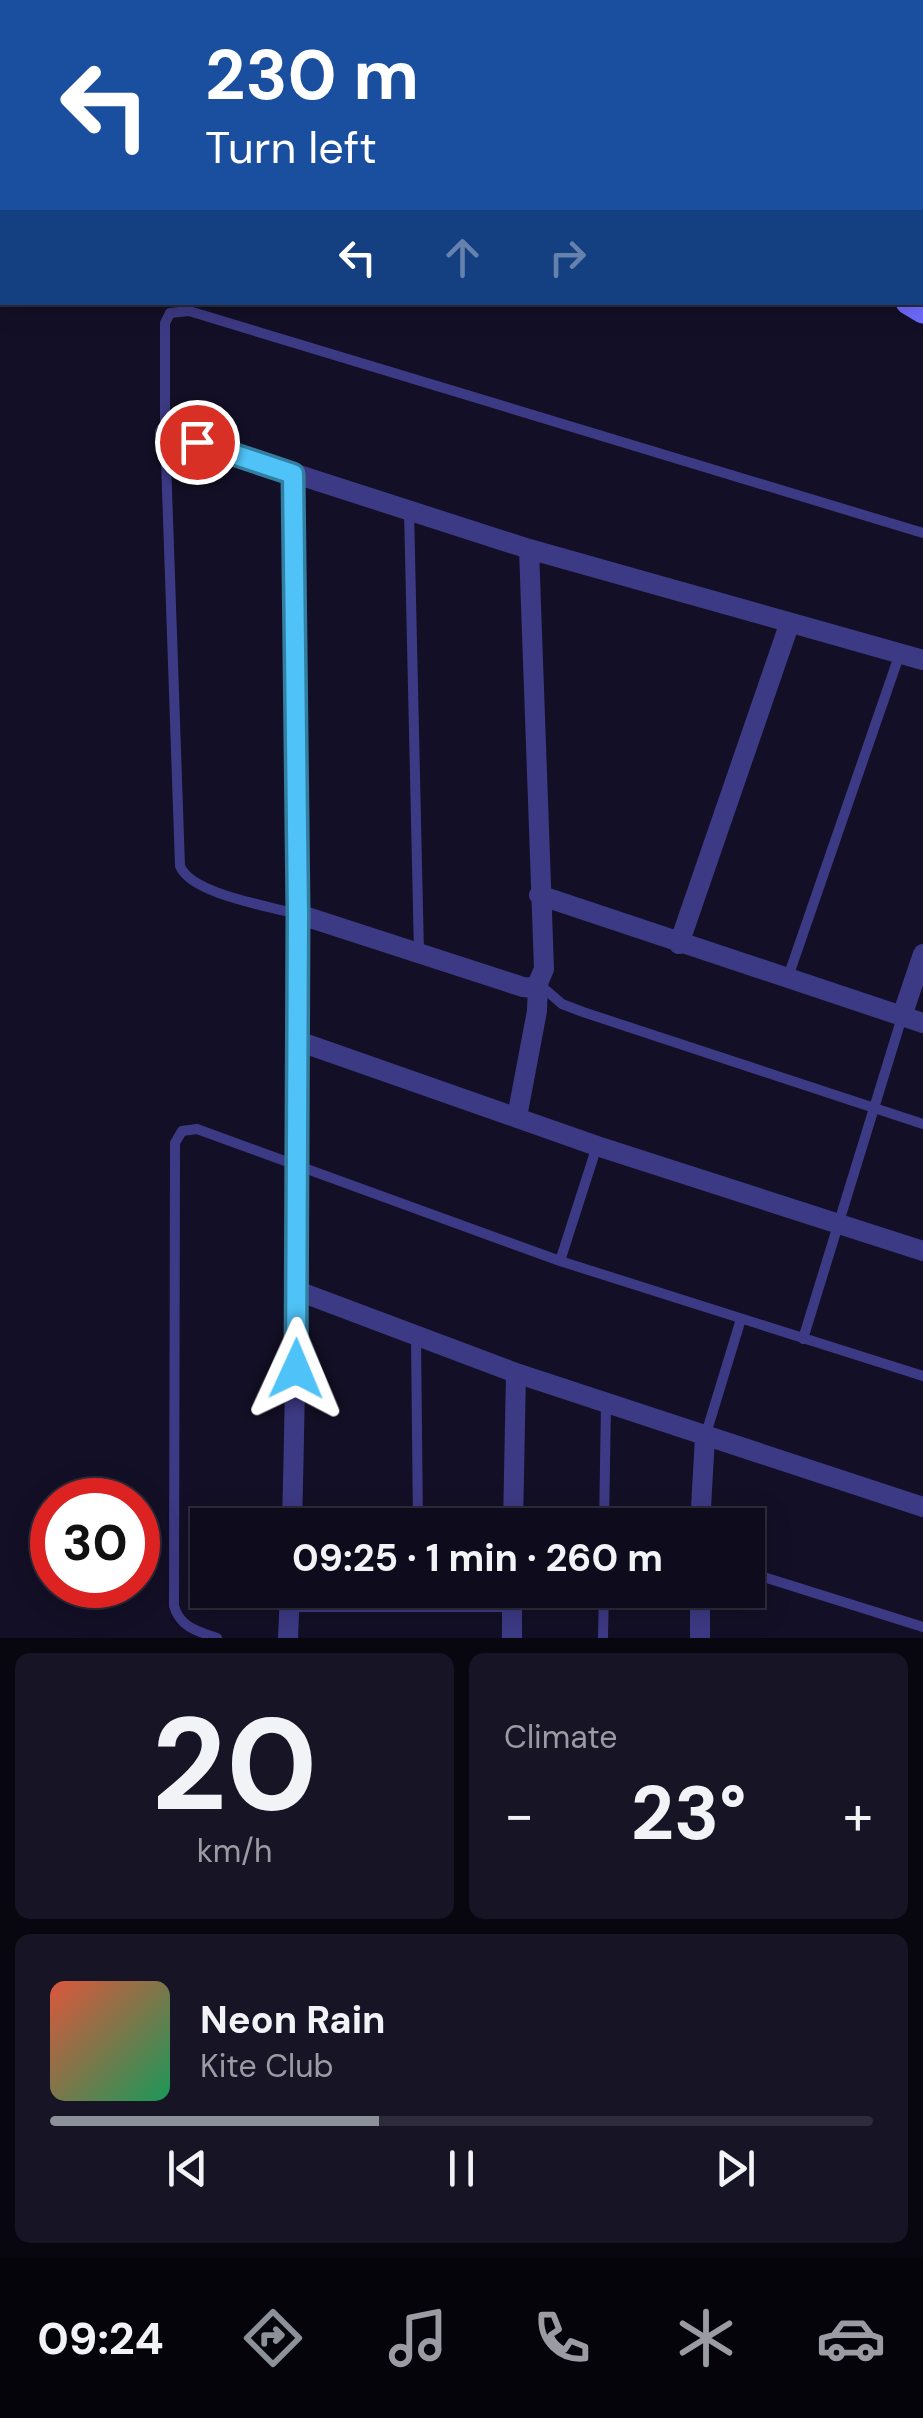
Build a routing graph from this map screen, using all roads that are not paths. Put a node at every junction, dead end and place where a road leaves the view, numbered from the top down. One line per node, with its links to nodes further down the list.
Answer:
1 (165, 432): 2 (street); 4 (lane); 10 (lane)
2 (293, 474): 3 (street); 10 (street)
3 (409, 510): 5 (street); 12 (lane)
4 (923, 533)
5 (529, 549): 6 (street); 9 (street)
6 (789, 624): 7 (street); 11 (street)
7 (899, 656): 8 (street); 14 (lane)
8 (923, 660)
9 (539, 895): 11 (street); 15 (street)
10 (298, 914): 12 (street); 18 (street)
11 (679, 944): 14 (street)
12 (419, 954): 15 (street)
13 (923, 954): 16 (street)
14 (788, 978): 16 (street)
15 (538, 983): 19 (lane); 20 (street)
16 (902, 1016): 17 (street); 19 (lane)
17 (923, 1023)
18 (298, 1041): 20 (street); 23 (street)
19 (874, 1108): 21 (lane); 24 (lane)
20 (517, 1117): 22 (street)
21 (923, 1124)
22 (597, 1146): 24 (street); 26 (lane)
23 (296, 1166): 26 (lane); 27 (street); 47 (lane)
24 (840, 1222): 25 (street); 30 (lane)
25 (923, 1251)
26 (560, 1261): 28 (lane)
27 (298, 1291): 29 (street); 36 (street)
28 (741, 1319): 30 (lane); 34 (lane)
29 (416, 1337): 31 (street); 37 (lane)
30 (803, 1339): 32 (lane)
31 (516, 1373): 33 (street); 38 (street)
32 (923, 1376)
33 (606, 1404): 34 (street); 39 (lane)
34 (705, 1437): 35 (street); 40 (street)
35 (923, 1507)
36 (292, 1508)
37 (418, 1508)
38 (513, 1508)
39 (604, 1508)
40 (701, 1508)
41 (765, 1577): 46 (lane)
42 (289, 1608): 48 (street)
43 (512, 1608): 49 (street)
44 (604, 1608): 50 (lane)
45 (700, 1608): 51 (street)
46 (923, 1627)
47 (218, 1638)
48 (288, 1638)
49 (512, 1638)
50 (603, 1638)
51 (700, 1638)

